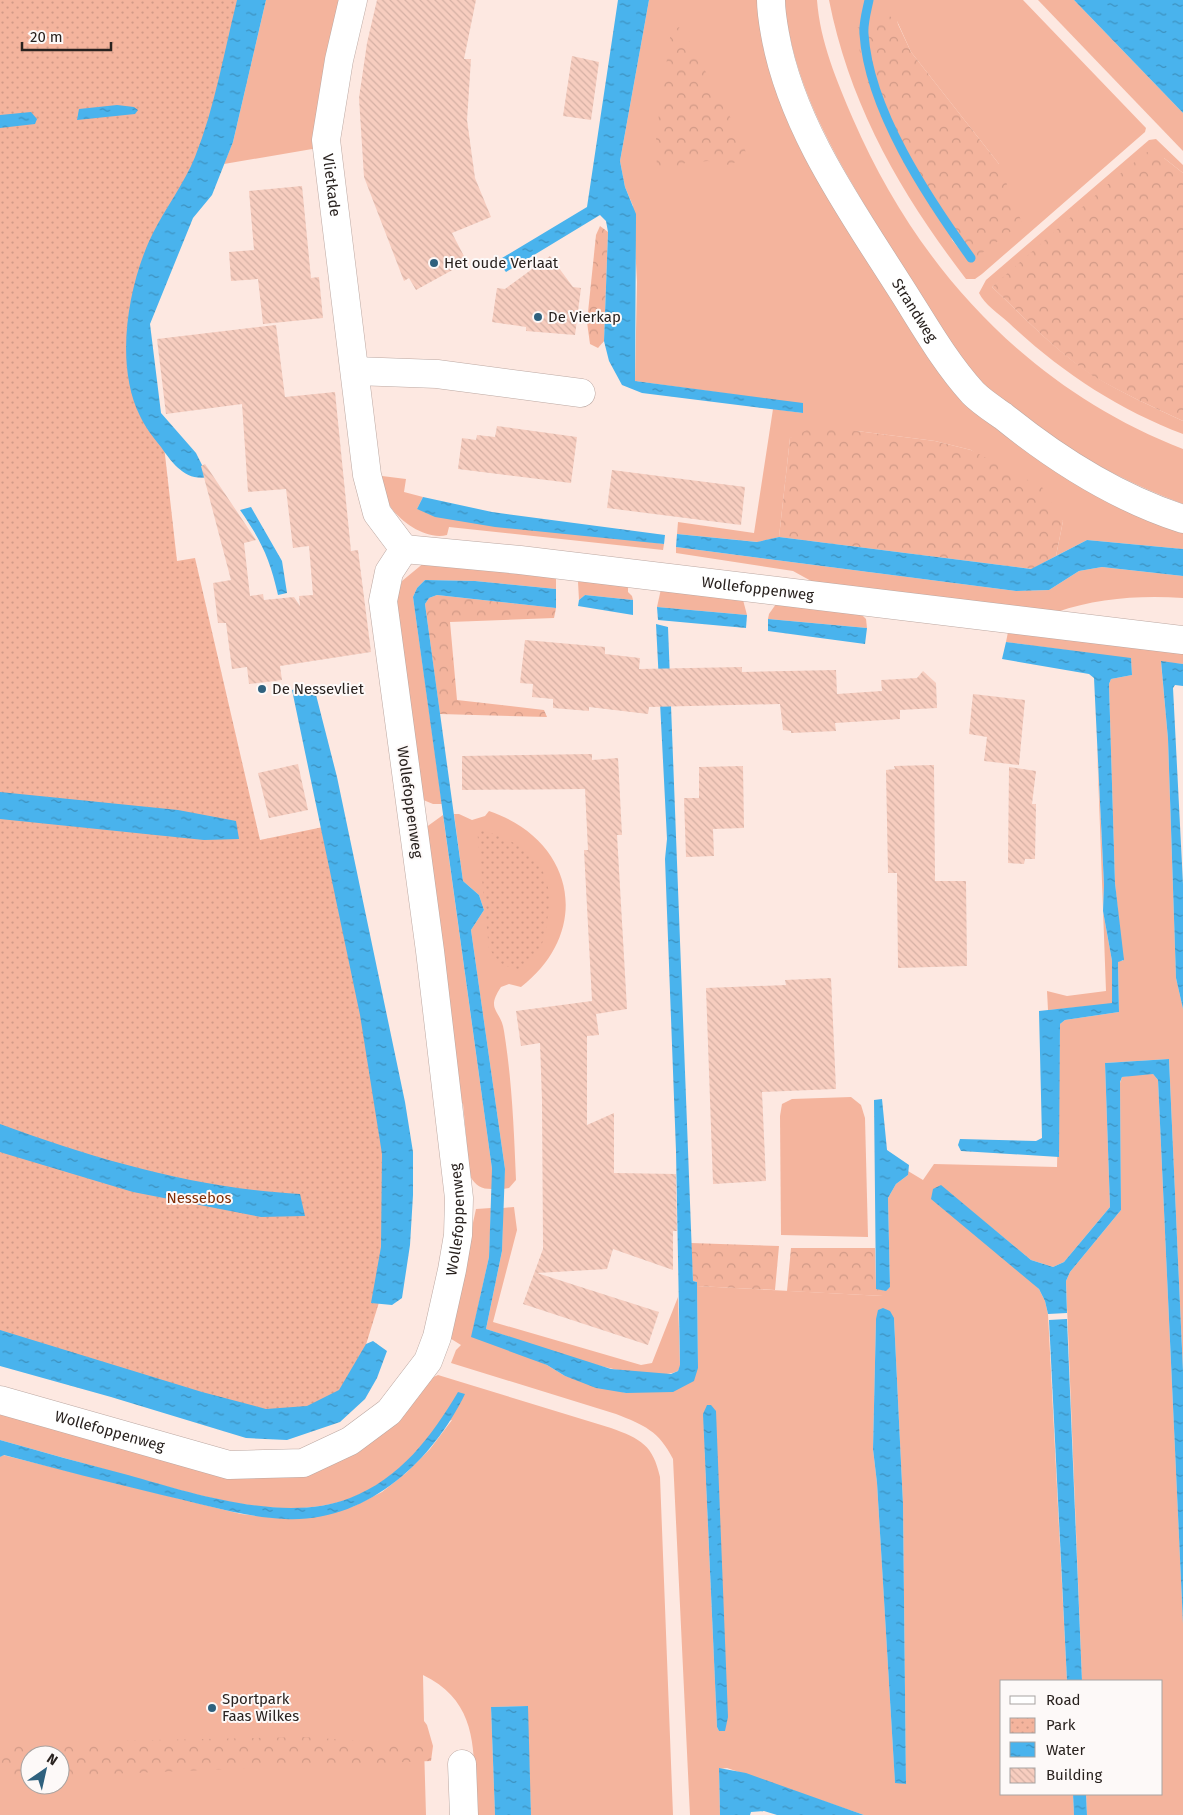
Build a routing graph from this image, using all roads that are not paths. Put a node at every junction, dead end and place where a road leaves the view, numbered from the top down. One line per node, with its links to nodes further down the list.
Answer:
1 (353, 0): 3 (street, Vlietkade)
2 (771, 0): 5 (street, Strandweg)
3 (355, 371): 4 (street); 6 (street, Vlietkade)
4 (581, 393)
5 (1183, 518)
6 (404, 549): 7 (street, Wollefoppenweg); 8 (street, Wollefoppenweg)
7 (1183, 640)
8 (0, 1400)
9 (462, 1764): 10 (street)
10 (464, 1815)

